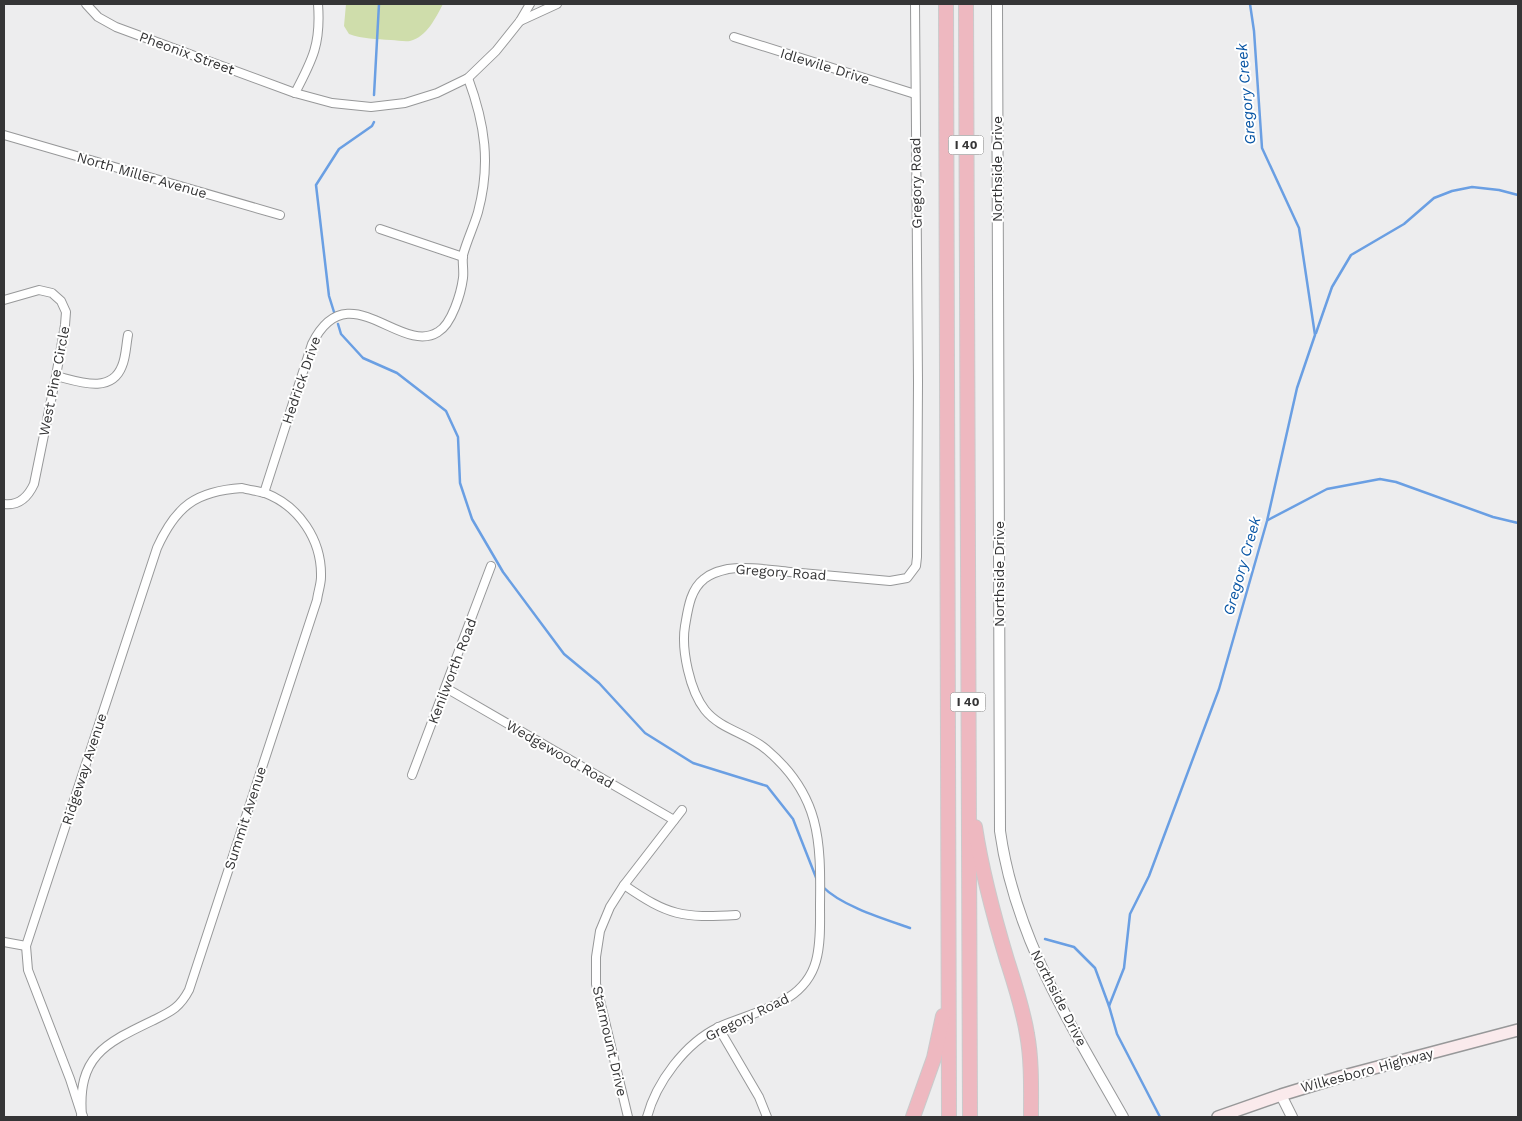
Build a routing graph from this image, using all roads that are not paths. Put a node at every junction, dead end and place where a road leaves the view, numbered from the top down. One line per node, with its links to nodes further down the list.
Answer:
1 (86, 4): 12 (street, Pheonix Street)
2 (318, 4): 12 (street)
3 (530, 4): 9 (street, Pheonix Street)
4 (557, 4): 9 (street)
5 (915, 4): 13 (street, Gregory Road)
6 (946, 4): 33 (highway, I 40)
7 (966, 4): 25 (highway, I 40)
8 (997, 4): 45 (street, Northside Drive)
9 (520, 21): 11 (street, Pheonix Street)
10 (734, 37): 13 (street, Idlewile Drive)
11 (468, 78): 12 (street, Pheonix Street); 17 (street, Hedrick Drive)
12 (295, 93)
13 (915, 94): 34 (street, Gregory Road)
14 (4, 135): 15 (street, North Miller Avenue)
15 (280, 215)
16 (380, 229): 17 (street)
17 (463, 256): 21 (street, Hedrick Drive)
18 (4, 300): 20 (street, West Pine Circle)
19 (128, 336): 20 (street)
20 (56, 376): 22 (street, West Pine Circle)
21 (264, 493): 32 (street, Ridgeway Avenue); 37 (street, Summit Avenue)
22 (4, 504)
23 (491, 566): 24 (street, Kenilworth Road)
24 (446, 688): 26 (street, Kenilworth Road); 28 (street, Wedgewood Road)
25 (968, 730): 43 (highway, I 40); 44 (highway)
26 (412, 775)
27 (682, 810): 28 (street, Starmount Drive)
28 (674, 820): 29 (street, Starmount Drive)
29 (624, 885): 30 (street); 38 (street, Starmount Drive)
30 (736, 915)
31 (4, 942): 32 (street)
32 (26, 946): 37 (street, Ridgeway Avenue)
33 (948, 966): 41 (highway); 42 (highway, I 40)
34 (718, 1027): 39 (street, Gregory Road); 40 (street)
35 (1518, 1030): 36 (main road, Wilkesboro Highway)
36 (1281, 1095): 46 (main road, Wilkesboro Highway); 47 (street)
37 (82, 1117)
38 (628, 1117)
39 (647, 1117)
40 (767, 1117)
41 (913, 1117)
42 (949, 1117)
43 (970, 1117)
44 (1031, 1117)
45 (1123, 1117)
46 (1218, 1117)
47 (1292, 1117)

